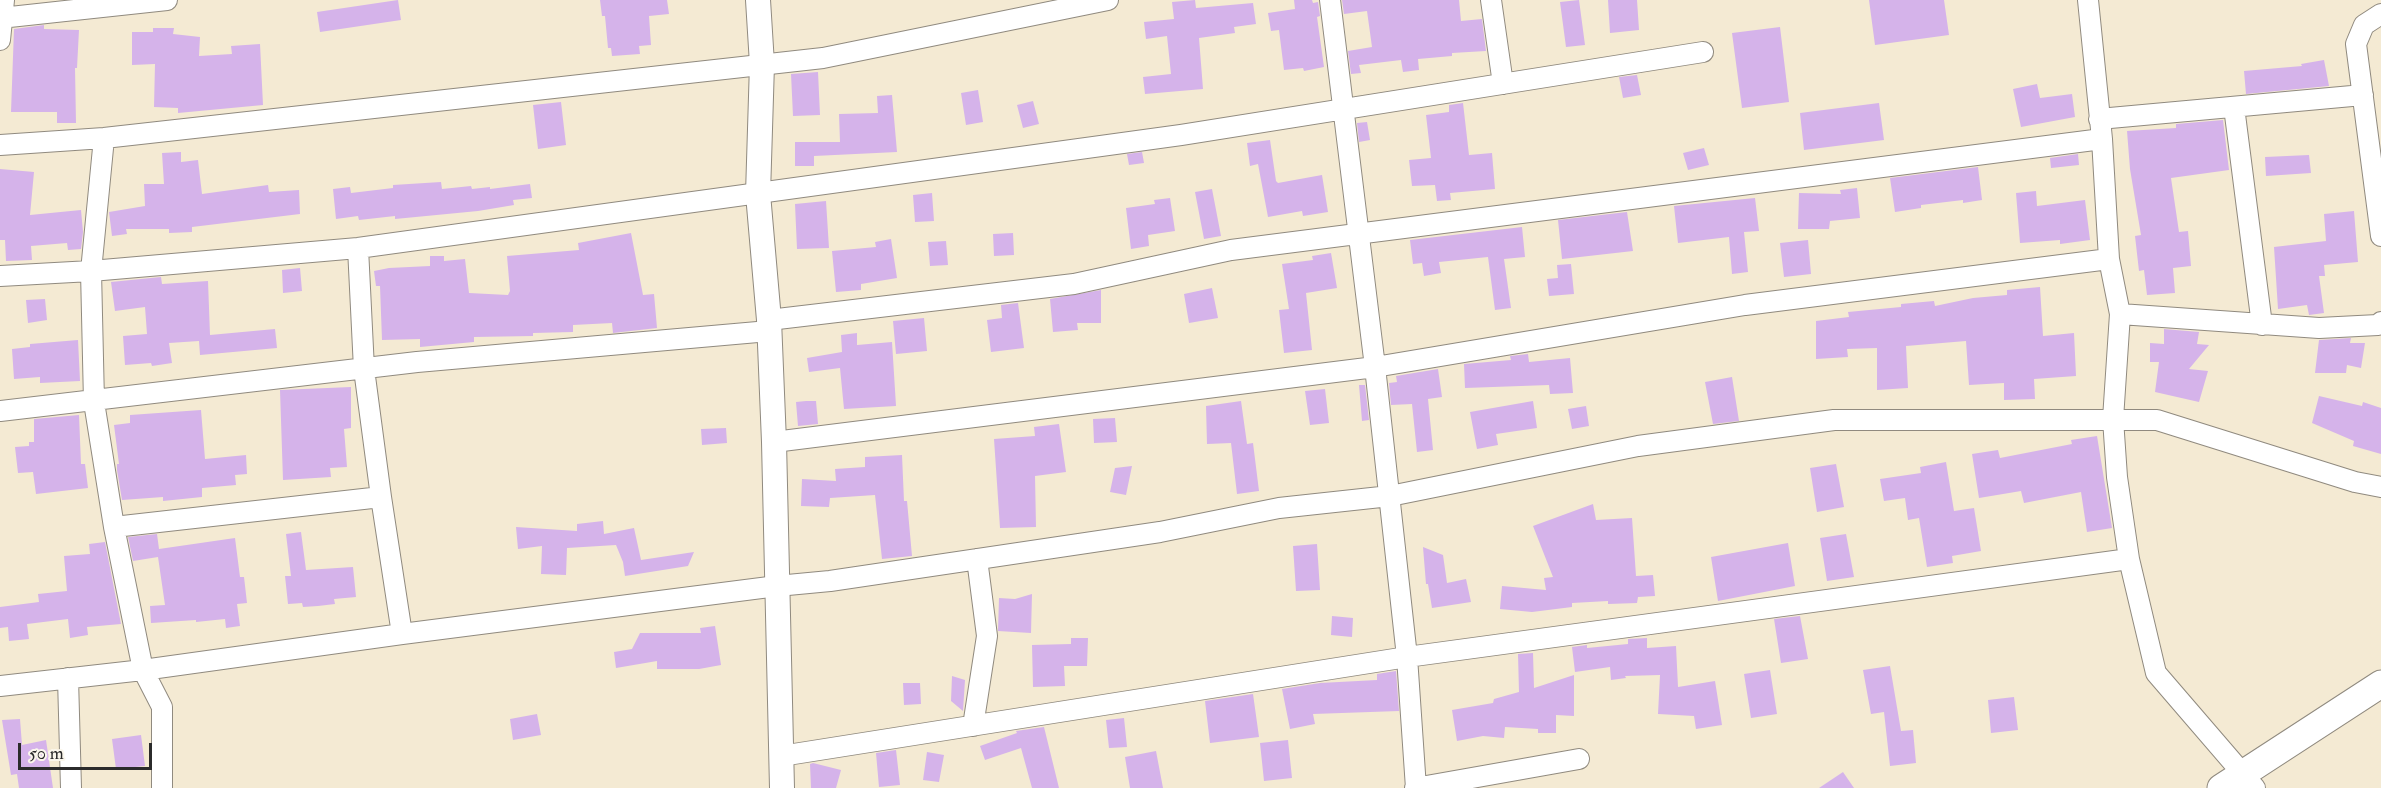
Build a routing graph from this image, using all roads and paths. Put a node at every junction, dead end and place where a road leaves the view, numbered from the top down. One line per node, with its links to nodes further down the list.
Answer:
1 (167, 0): 7 (street)
2 (758, 0): 11 (street)
3 (1108, 0): 11 (street)
4 (1330, 0): 15 (street)
5 (1491, 0): 12 (street)
6 (2088, 0): 16 (street)
7 (3, 12): 9 (street)
8 (2381, 14): 13 (street)
9 (0, 40)
10 (1703, 52): 12 (street)
11 (762, 64): 17 (street); 20 (street)
12 (1503, 84): 15 (street)
13 (2363, 95): 14 (street); 22 (street)
14 (2234, 107): 16 (street); 30 (street)
15 (1344, 108): 20 (street); 21 (street)
16 (2099, 119): 18 (street)
17 (104, 138): 19 (street); 25 (street)
18 (2102, 139): 21 (street); 24 (street)
19 (0, 145)
20 (758, 194): 23 (street); 29 (street)
21 (1358, 233): 29 (street); 31 (street)
22 (2381, 236)
23 (358, 248): 25 (street); 32 (street)
24 (2109, 259): 27 (street); 31 (street)
25 (91, 271): 26 (street); 33 (street)
26 (0, 276)
27 (2120, 314): 30 (street); 35 (street)
28 (2380, 324): 30 (street)
29 (769, 326): 32 (street); 36 (street)
30 (2262, 326)
31 (1375, 367): 36 (street); 38 (street)
32 (364, 369): 33 (street); 39 (street)
33 (94, 402): 34 (street); 40 (street)
34 (0, 411)
35 (2113, 418): 37 (street); 38 (street); 42 (street)
36 (774, 442): 43 (street)
37 (2381, 487)
38 (1390, 496): 41 (street); 45 (street)
39 (381, 497): 40 (street); 44 (street)
40 (114, 527): 46 (street)
41 (977, 559): 43 (street); 50 (street)
42 (2129, 559): 45 (street); 53 (street)
43 (777, 586): 44 (street); 51 (street)
44 (402, 634): 46 (street)
45 (1407, 657): 50 (street); 57 (street)
46 (143, 670): 47 (street); 55 (street)
47 (68, 678): 49 (street); 54 (street)
48 (2381, 684): 53 (main road)
49 (0, 686)
50 (973, 726): 51 (street)
51 (781, 756): 56 (street)
52 (1579, 759): 57 (street)
53 (2240, 783)
54 (71, 788)
55 (162, 788)
56 (782, 788)
57 (1416, 788)

